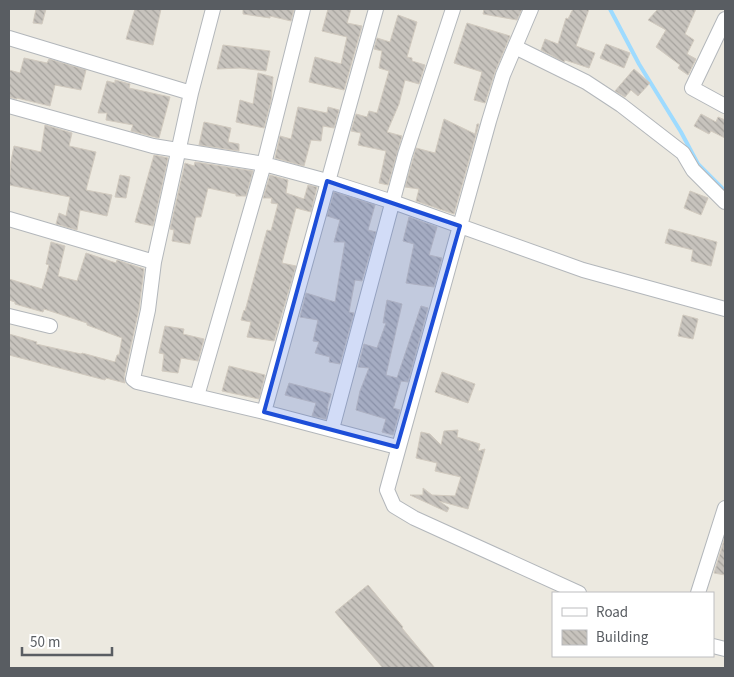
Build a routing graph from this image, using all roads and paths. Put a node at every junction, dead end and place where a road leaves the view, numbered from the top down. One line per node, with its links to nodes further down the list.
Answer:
1 (213, 9): 10 (street)
2 (303, 9): 14 (street)
3 (376, 9): 15 (street)
4 (453, 9): 16 (street)
5 (531, 9): 9 (street)
6 (725, 19): 7 (street)
7 (722, 35): 12 (street)
8 (9, 38): 10 (street)
9 (515, 47): 17 (street); 19 (street)
10 (191, 93): 13 (street)
11 (9, 106): 13 (street)
12 (725, 106)
13 (179, 151): 14 (street); 20 (street)
14 (264, 164): 15 (street); 24 (street)
15 (327, 181): 16 (street); 25 (street)
16 (394, 202): 19 (street); 26 (street)
17 (725, 202)
18 (9, 218): 20 (street)
19 (460, 226): 21 (street); 27 (street)
20 (154, 262): 24 (street)
21 (725, 309)
22 (9, 316): 23 (street)
23 (50, 326)
24 (197, 396): 25 (street)
25 (264, 412): 26 (street)
26 (332, 429): 27 (street)
27 (397, 447): 29 (street)
28 (725, 509): 30 (street)
29 (577, 592)
30 (698, 592)

